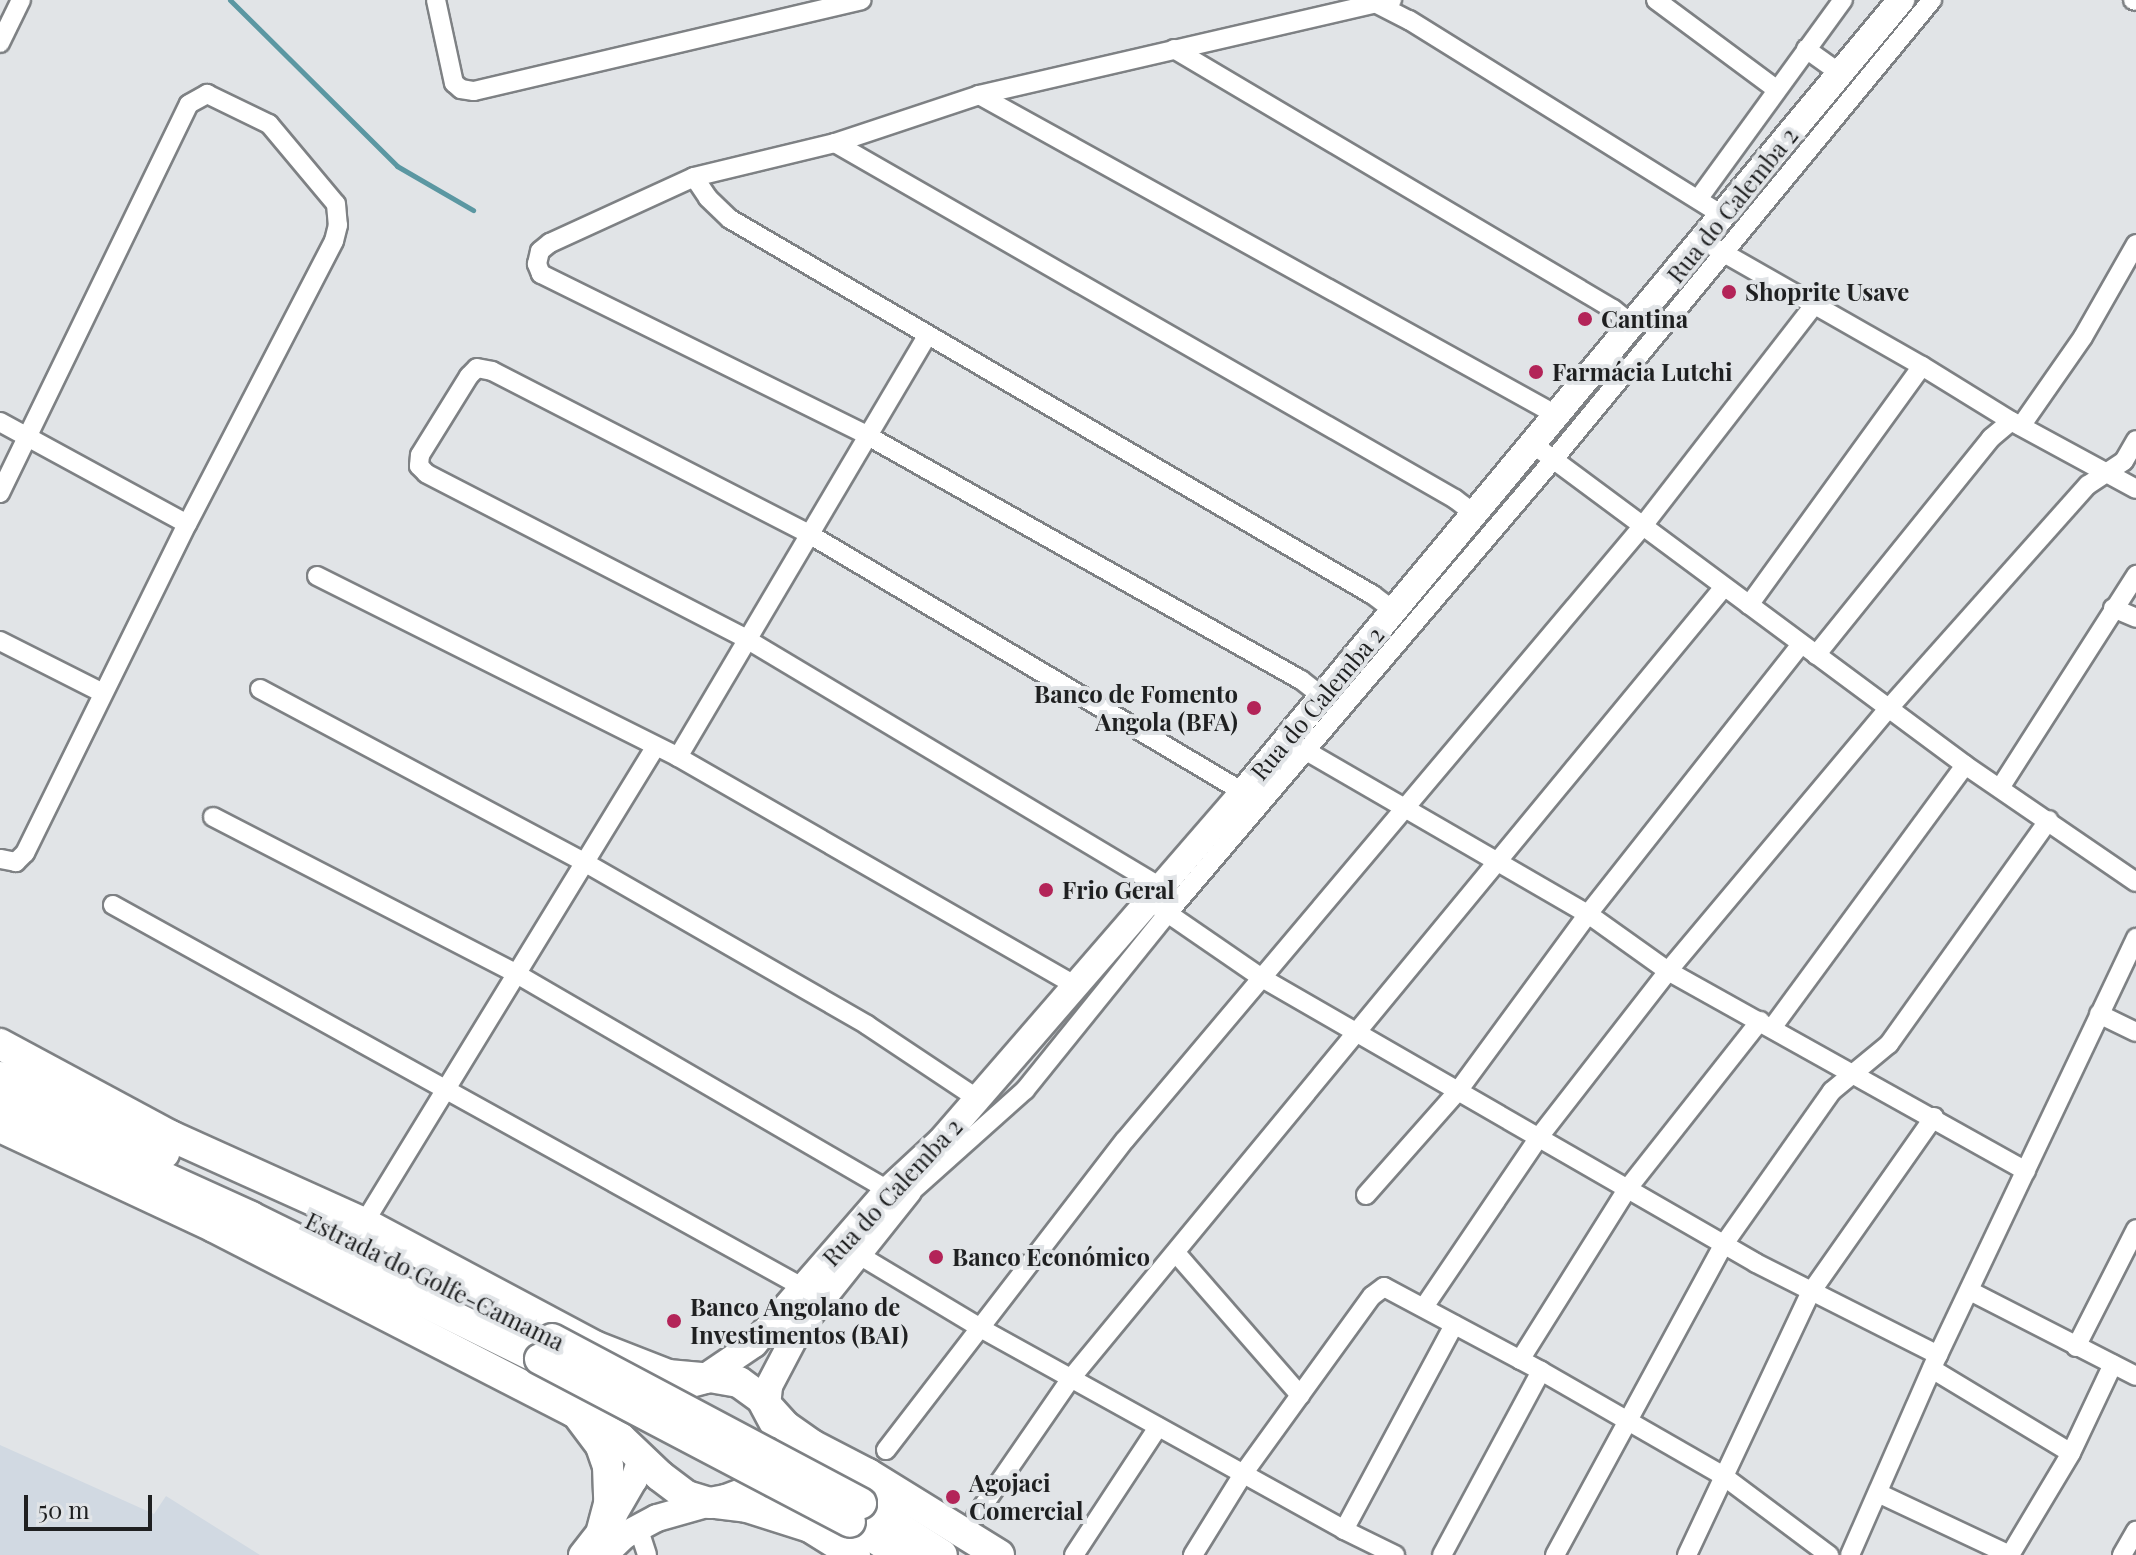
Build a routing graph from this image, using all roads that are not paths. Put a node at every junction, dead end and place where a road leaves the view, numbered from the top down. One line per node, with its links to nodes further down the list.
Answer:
1 (21, 0): 10 (street)
2 (436, 0): 9 (street)
3 (861, 0): 9 (street)
4 (1656, 0): 14 (street)
5 (1843, 0): 12 (street)
6 (1901, 0): 13 (main road, Rua do Calemba 2)
7 (1932, 0): 21 (street)
8 (1382, 2): 11 (street); 18 (street)
9 (831, 3)
10 (0, 43)
11 (1174, 49): 15 (street); 23 (street)
12 (1806, 49): 13 (street); 14 (street)
13 (1841, 74): 19 (main road, Rua do Calemba 2)
14 (1776, 89): 18 (street)
15 (979, 95): 16 (street); 26 (street)
16 (835, 143): 17 (street); 36 (street)
17 (694, 177): 24 (street); 29 (street)
18 (1699, 198): 19 (street)
19 (1724, 216): 21 (main road, Rua do Calemba 2)
20 (2136, 244): 28 (street)
21 (1714, 247): 22 (street); 23 (main road, Rua do Calemba 2); 32 (street)
22 (1814, 305): 25 (street); 38 (street)
23 (1634, 326): 26 (main road, Rua do Calemba 2)
24 (928, 335): 29 (street); 45 (street)
25 (1922, 366): 28 (street); 43 (street)
26 (1558, 416): 32 (main road, Rua do Calemba 2)
27 (0, 422): 30 (street)
28 (2016, 424): 33 (street); 49 (street)
29 (867, 435): 39 (street); 52 (street)
30 (27, 437): 35 (street); 37 (street); 37 (street)
31 (2136, 440): 33 (street)
32 (1544, 452): 36 (main road, Rua do Calemba 2); 38 (street); 54 (street)
33 (2104, 473): 34 (street); 53 (street)
34 (2136, 489)
35 (0, 493)
36 (1475, 514): 45 (main road, Rua do Calemba 2)
37 (187, 524): 51 (street)
38 (1642, 527): 42 (street); 60 (street)
39 (809, 534): 47 (street); 47 (street); 59 (street)
40 (2136, 575): 44 (street)
41 (317, 576): 55 (street)
42 (1724, 587): 43 (street); 64 (street)
43 (1749, 605): 49 (street)
44 (2113, 608): 46 (street); 58 (street)
45 (1394, 611): 52 (main road, Rua do Calemba 2)
46 (2136, 618)
47 (747, 639): 56 (street); 67 (street)
48 (0, 641): 51 (street)
49 (1808, 650): 53 (street); 69 (street)
50 (260, 689): 65 (street)
51 (103, 693): 63 (street)
52 (1323, 697): 54 (main road, Rua do Calemba 2)
53 (1889, 708): 57 (street); 71 (street)
54 (1296, 745): 59 (main road, Rua do Calemba 2); 60 (street); 67 (street)
55 (656, 746): 56 (street); 65 (street)
56 (678, 757): 74 (street)
57 (1965, 765): 58 (street); 76 (street)
58 (2000, 788): 62 (street)
59 (1243, 792): 67 (main road, Rua do Calemba 2)
60 (1406, 809): 64 (street); 73 (street)
61 (213, 817): 72 (street)
62 (2049, 820): 66 (street); 80 (street)
63 (0, 859)
64 (1496, 861): 69 (street); 77 (street)
65 (584, 862): 72 (street); 84 (street)
66 (2136, 882)
67 (1158, 900): 73 (street); 74 (main road, Rua do Calemba 2); 91 (street)
68 (113, 905): 82 (street)
69 (1588, 914): 71 (street); 83 (street)
70 (2136, 938): 75 (street)
71 (1668, 971): 76 (street); 88 (street)
72 (515, 973): 82 (street); 91 (street)
73 (1262, 978): 77 (street); 103 (street)
74 (1075, 985): 84 (main road, Rua do Calemba 2)
75 (2099, 1014): 78 (street); 89 (street)
76 (1766, 1024): 80 (street); 90 (street)
77 (1357, 1032): 83 (street); 96 (street)
78 (2136, 1032)
79 (0, 1044): 93 (highway)
80 (1855, 1073): 86 (street); 95 (street)
81 (0, 1077): 105 (highway, Estrada do Golfe-Camama)
82 (446, 1088): 93 (street); 98 (street)
83 (1458, 1091): 88 (street); 92 (street)
84 (978, 1099): 91 (main road, Rua do Calemba 2)
85 (0, 1103): 105 (highway, Estrada do Golfe-Camama)
86 (1934, 1117): 89 (street); 100 (street)
87 (0, 1127): 115 (highway)
88 (1539, 1137): 90 (street); 101 (street)
89 (2026, 1171): 99 (street)
90 (1628, 1188): 95 (street); 106 (street)
91 (894, 1195): 97 (main road); 98 (main road, Rua do Calemba 2)
92 (1366, 1195)
93 (364, 1223): 112 (highway)
94 (2136, 1229): 104 (street)
95 (1724, 1244): 100 (street); 116 (street)
96 (1176, 1253): 111 (street); 113 (street)
97 (859, 1255): 103 (street); 114 (main road)
98 (804, 1288): 112 (main road, Rua do Calemba 2)
99 (1970, 1291): 104 (street); 107 (street)
100 (1811, 1292): 107 (street); 122 (street)
101 (1424, 1307): 102 (street); 113 (street)
102 (1454, 1325): 106 (street); 128 (street)
103 (982, 1329): 111 (street); 118 (street)
104 (2076, 1347): 108 (street)
105 (546, 1349): 125 (highway, Estrada do Golfe-Camama, bridge)
106 (1520, 1360): 109 (street)
107 (1935, 1362): 119 (street); 123 (street)
108 (2113, 1364): 110 (street); 119 (street)
109 (1541, 1371): 116 (street); 141 (street)
110 (2136, 1376)
111 (1072, 1377): 117 (street); 126 (street)
112 (704, 1378): 114 (highway); 120 (highway)
113 (1300, 1395): 121 (street)
114 (767, 1406): 124 (highway); 137 (highway)
115 (574, 1412): 120 (highway); 130 (highway)
116 (1630, 1421): 122 (street); 142 (street)
117 (1158, 1427): 121 (street); 138 (street)
118 (886, 1450)
119 (2071, 1453): 146 (street)
120 (641, 1459): 124 (highway); 130 (main road)
121 (1243, 1474): 128 (street); 139 (street)
122 (1722, 1475): 143 (street); 144 (street)
123 (1878, 1493): 131 (street); 145 (street)
124 (710, 1503): 127 (main road); 134 (highway)
125 (856, 1513): 135 (highway); 136 (highway)
126 (976, 1516)
127 (638, 1527): 130 (main road); 133 (street)
128 (1344, 1530): 140 (street)
129 (2136, 1531): 147 (street)
130 (603, 1542): 132 (main road)
131 (1981, 1549): 146 (street)
132 (582, 1555)
133 (647, 1555)
134 (855, 1555)
135 (901, 1555)
136 (942, 1555)
137 (999, 1555)
138 (1074, 1555)
139 (1193, 1555)
140 (1395, 1555)
141 (1442, 1555)
142 (1555, 1555)
143 (1687, 1555)
144 (1829, 1555)
145 (1850, 1555)
146 (2010, 1555)
147 (2122, 1555)

